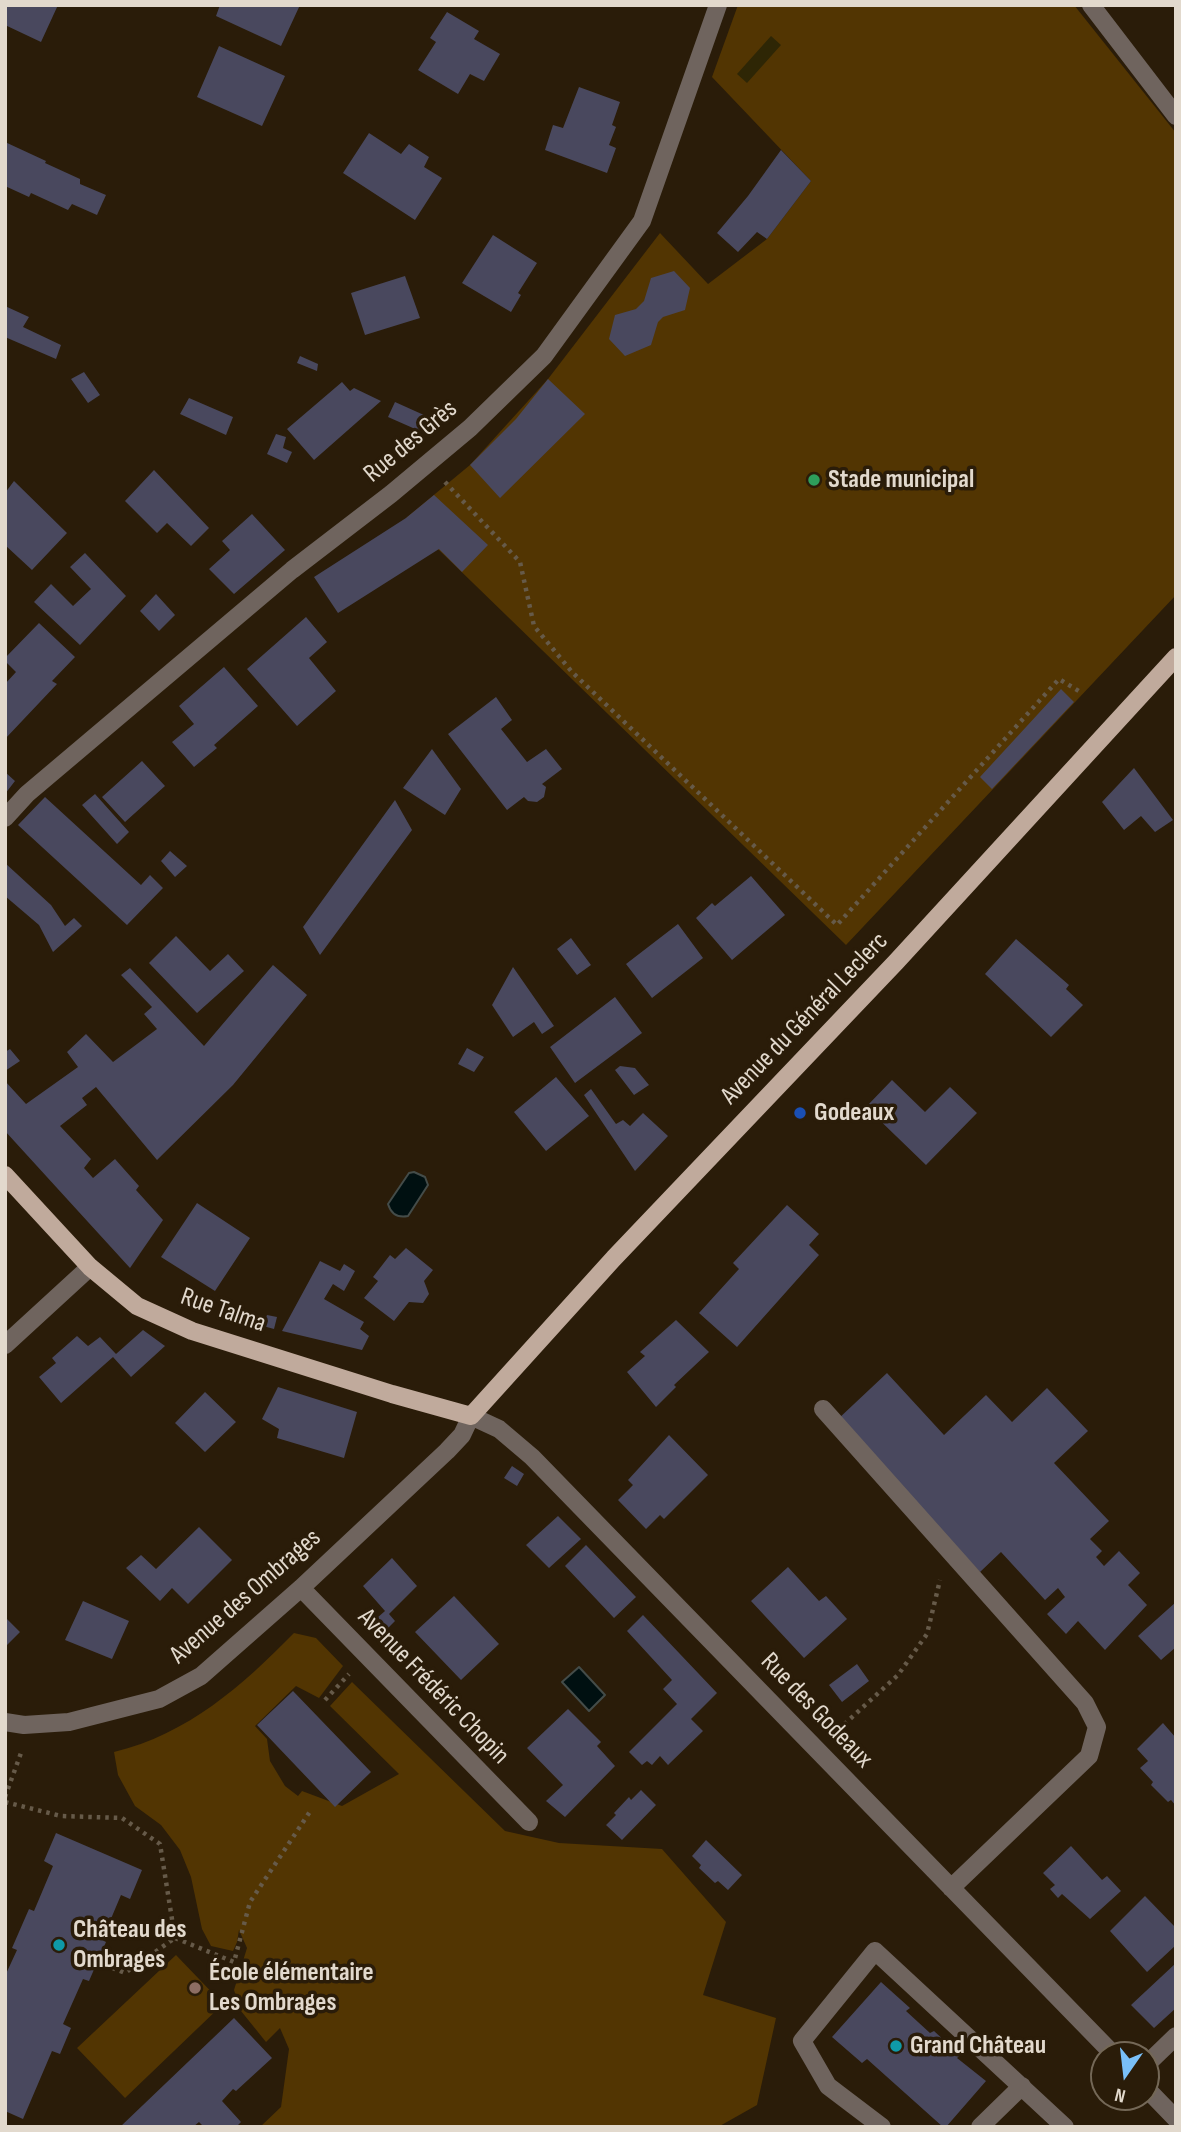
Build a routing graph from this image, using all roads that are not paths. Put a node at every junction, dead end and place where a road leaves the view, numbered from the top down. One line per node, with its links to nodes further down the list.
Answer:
1 (718, 5): 5 (street, Rue des Grès)
2 (1091, 5): 3 (street)
3 (1176, 116)
4 (1176, 657): 10 (main road, Avenue du Général Leclerc)
5 (5, 818)
6 (5, 1175): 7 (main road, Rue Talma)
7 (90, 1267): 8 (street); 10 (main road, Rue Talma)
8 (5, 1345)
9 (823, 1409): 14 (street)
10 (471, 1416): 11 (street, Avenue des Ombrages); 14 (street, Rue des Godeaux)
11 (300, 1588): 12 (street, Avenue des Ombrages); 13 (street, Avenue Frédéric Chopin)
12 (5, 1722)
13 (529, 1822)
14 (951, 1888): 16 (street, Rue des Godeaux)
15 (1176, 2036): 17 (street)
16 (1100, 2041)
17 (1160, 2051)
18 (1022, 2086): 21 (street); 22 (street); 23 (street)
19 (1160, 2102): 20 (street)
20 (1176, 2119)
21 (882, 2127)
22 (980, 2127)
23 (1065, 2127)

